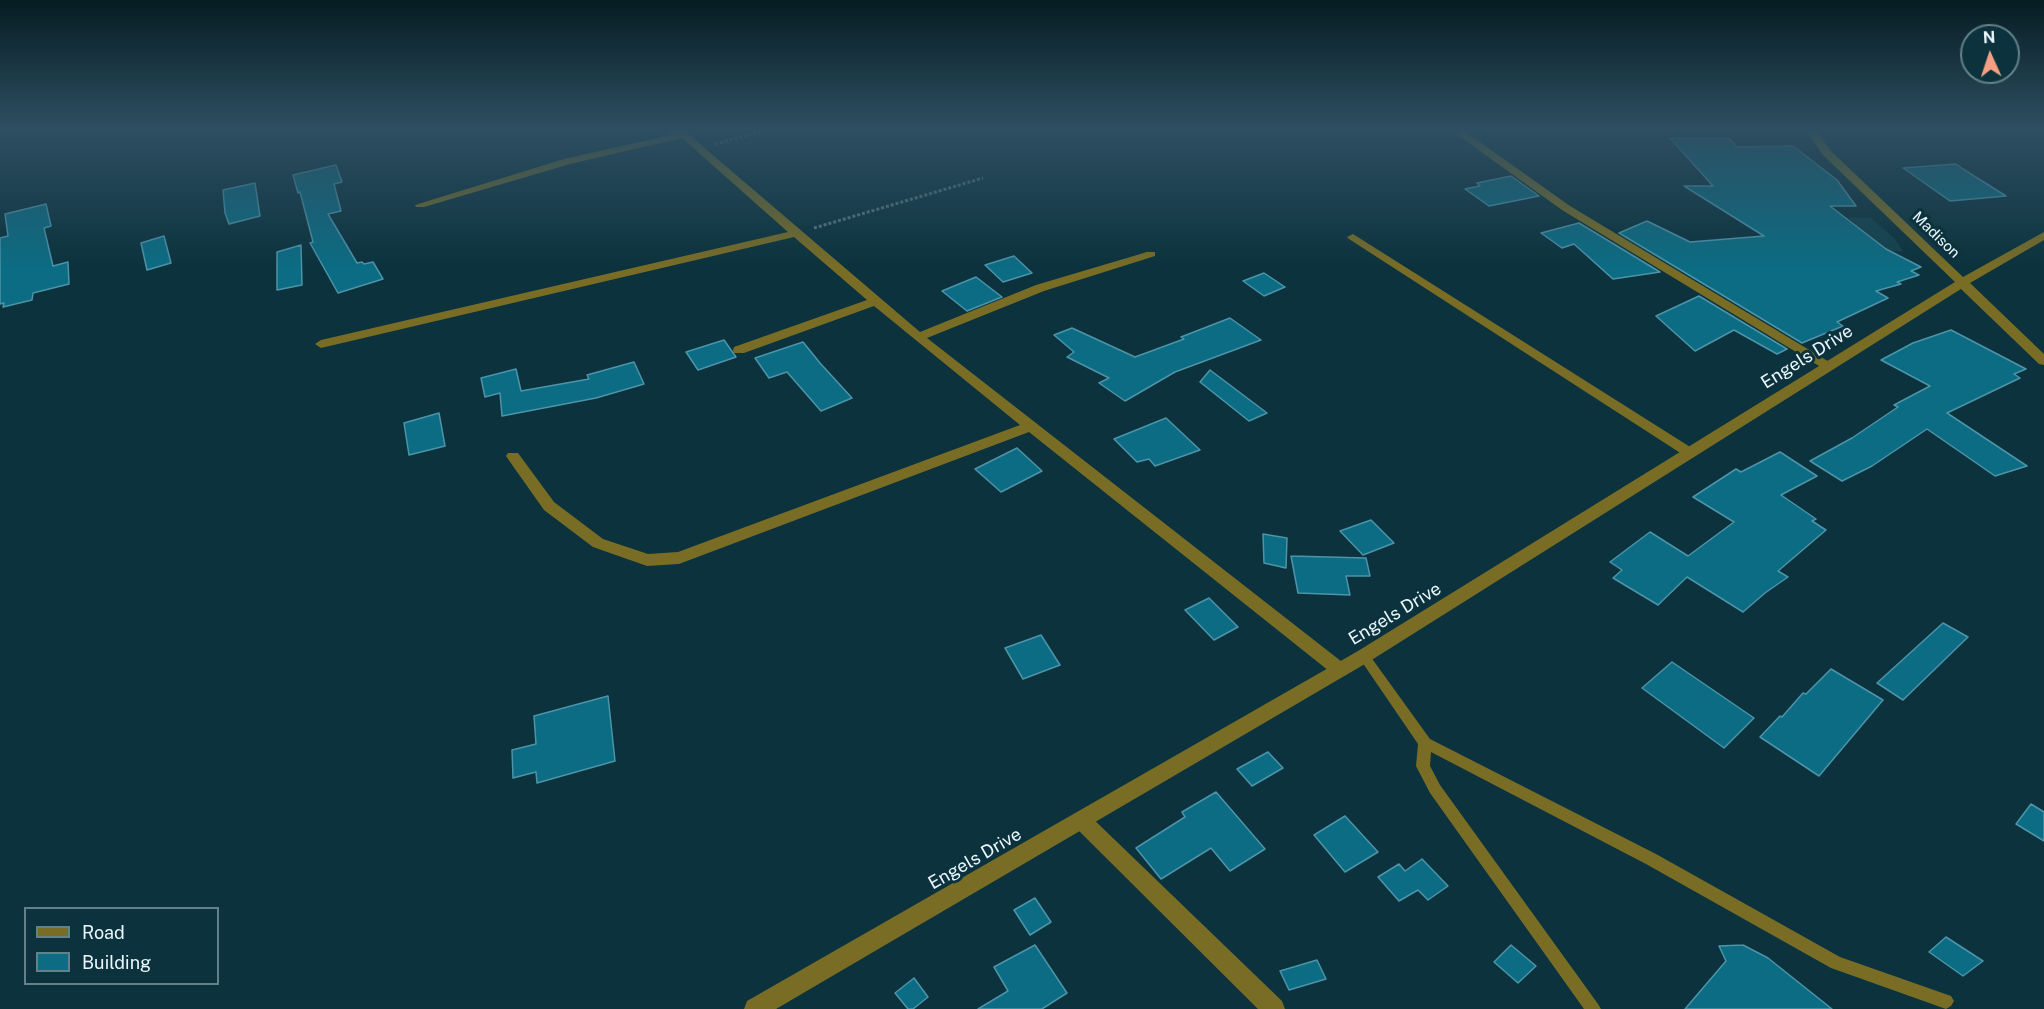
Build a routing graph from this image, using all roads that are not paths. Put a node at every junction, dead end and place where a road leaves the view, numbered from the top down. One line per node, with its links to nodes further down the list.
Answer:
1 (521, 175): 5 (street)
2 (729, 175): 6 (street)
3 (1520, 175): 16 (street)
4 (1850, 175): 10 (street, Madison)
5 (420, 205)
6 (796, 233): 11 (street); 13 (street)
7 (2044, 235): 10 (street, Engels Drive)
8 (1353, 237): 18 (street)
9 (1151, 254): 12 (street)
10 (1962, 283): 15 (street, Madison); 16 (street, Engels Drive)
11 (875, 301): 12 (street); 14 (street)
12 (918, 337): 17 (street)
13 (321, 344)
14 (739, 350)
15 (2044, 361)
16 (1829, 366): 18 (street, Engels Drive)
17 (1030, 426): 19 (street); 21 (street)
18 (1690, 453): 20 (street, Engels Drive)
19 (513, 456)
20 (1364, 656): 21 (street, Engels Drive); 22 (lane)
21 (1340, 670): 23 (street, Engels Drive)
22 (1425, 743): 24 (lane); 27 (lane)
23 (1081, 820): 25 (street, Engels Drive); 26 (street)
24 (1946, 1001)
25 (755, 1009)
26 (1274, 1009)
27 (1593, 1009)

